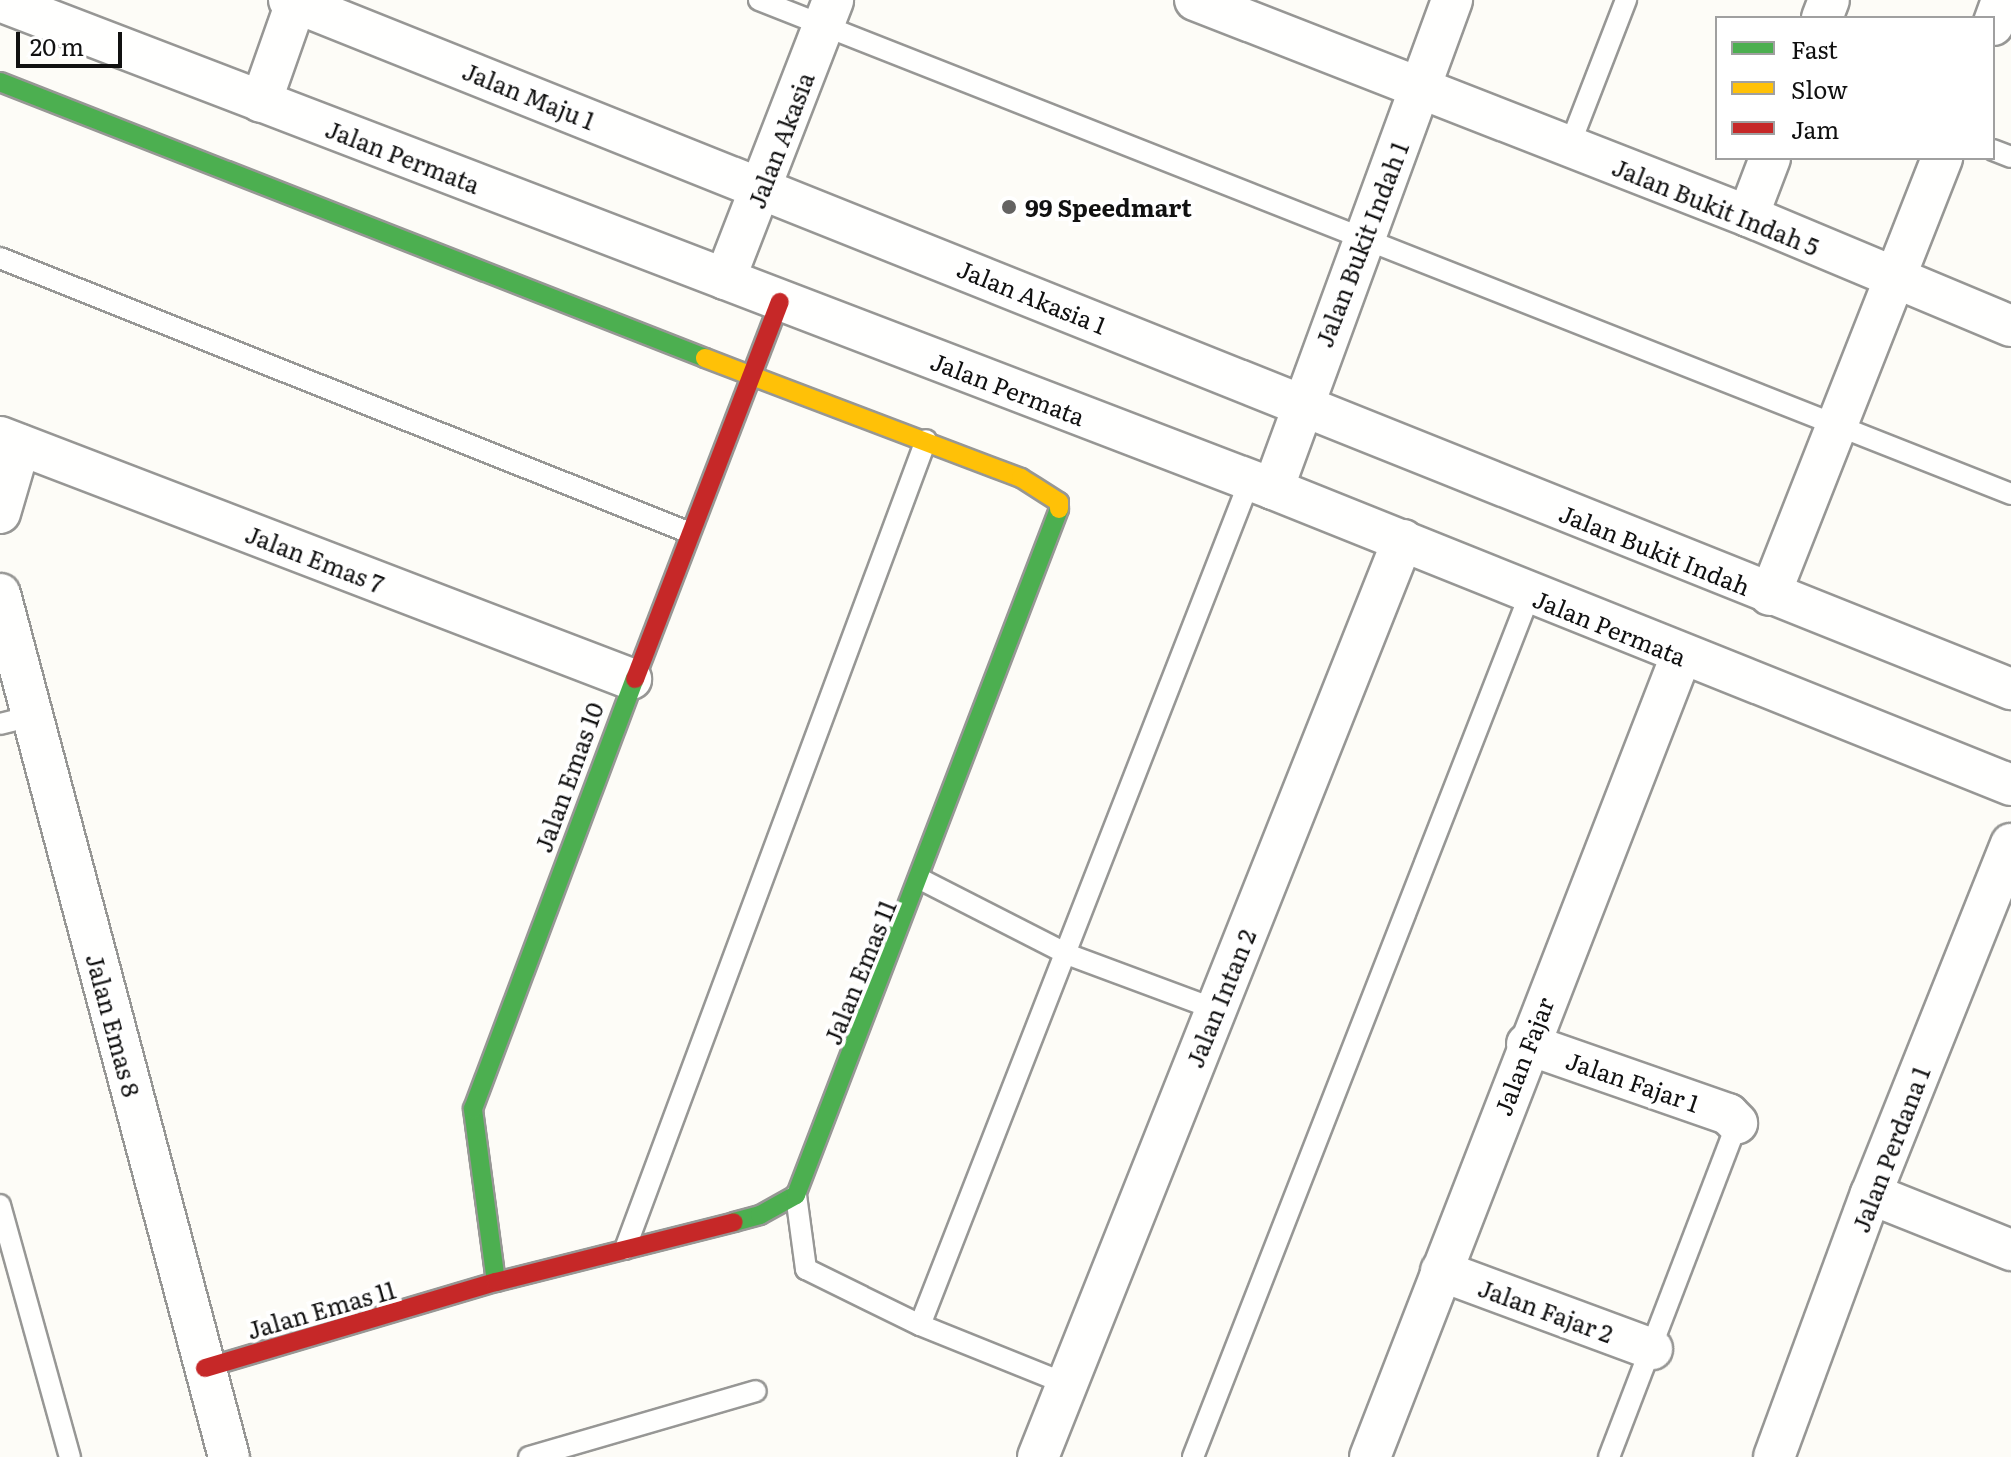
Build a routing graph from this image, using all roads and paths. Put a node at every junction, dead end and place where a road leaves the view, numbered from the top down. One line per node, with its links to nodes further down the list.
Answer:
1 (759, 0): 8 (lane)
2 (1195, 0): 11 (street, Jalan Bukit Indah 5)
3 (1452, 0): 11 (street, Jalan Bukit Indah 1)
4 (1626, 0): 13 (lane)
5 (2002, 0): 9 (street)
6 (0, 1): 12 (street, Jalan Permata)
7 (294, 1): 12 (street); 16 (street, Jalan Maju 1)
8 (828, 13): 16 (street, Jalan Akasia); 18 (lane)
9 (1995, 19)
10 (0, 82): 24 (street, Jalan Emas 11)
11 (1419, 90): 13 (street, Jalan Bukit Indah 5); 18 (street, Jalan Bukit Indah 1)
12 (261, 102): 20 (street, Jalan Permata)
13 (1569, 147): 17 (street, Jalan Bukit Indah 5)
14 (1769, 160): 17 (street)
15 (1941, 160): 21 (street)
16 (763, 187): 20 (street, Jalan Akasia); 25 (street, Jalan Akasia 1)
17 (1748, 216): 21 (street, Jalan Bukit Indah 5)
18 (1363, 236): 25 (street, Jalan Bukit Indah 1); 26 (lane)
19 (0, 258): 32 (lane)
20 (725, 279): 22 (street, Jalan Permata)
21 (1896, 281): 23 (street, Jalan Bukit Indah 5); 26 (street)
22 (780, 302): 24 (street, Jalan Emas 10); 29 (street, Jalan Permata)
23 (2011, 326)
24 (748, 375): 27 (street, Jalan Emas 11); 32 (street, Jalan Emas 10)
25 (1302, 405): 29 (street, Jalan Bukit Indah 1); 36 (street, Jalan Bukit Indah)
26 (1838, 426): 30 (lane); 36 (street)
27 (926, 440): 43 (street, Jalan Emas 11); 52 (lane)
28 (10, 441): 31 (street); 38 (street, Jalan Emas 7)
29 (1262, 484): 33 (street, Jalan Permata); 45 (lane)
30 (2011, 494)
31 (0, 513)
32 (688, 532): 38 (street, Jalan Emas 10)
33 (1403, 540): 35 (street, Jalan Permata); 46 (street, Jalan Intan 2)
34 (0, 594): 40 (street, Jalan Emas 8)
35 (1530, 594): 37 (street, Jalan Permata); 65 (lane)
36 (1770, 595): 39 (street, Jalan Bukit Indah)
37 (1681, 656): 41 (street, Jalan Permata); 47 (street, Jalan Fajar)
38 (631, 679): 55 (street, Jalan Emas 10)
39 (2011, 689)
40 (16, 720): 58 (street, Jalan Emas 8)
41 (2011, 785)
42 (2011, 844): 44 (street, Jalan Perdana 1)
43 (922, 880): 45 (lane); 50 (street, Jalan Emas 11)
44 (2003, 886): 49 (street, Jalan Perdana 1)
45 (1067, 954): 46 (lane); 56 (lane)
46 (1215, 1009): 59 (street, Jalan Intan 2)
47 (1527, 1044): 48 (street, Jalan Fajar 1); 54 (street, Jalan Fajar)
48 (1737, 1123): 57 (lane)
49 (1871, 1194): 53 (street); 68 (street, Jalan Perdana 1)
50 (796, 1195): 52 (street, Jalan Emas 11); 56 (lane)
51 (0, 1205): 61 (lane)
52 (625, 1249): 55 (street, Jalan Emas 11)
53 (2011, 1250)
54 (1441, 1271): 57 (street, Jalan Fajar 2); 66 (street, Jalan Fajar)
55 (496, 1282): 58 (street, Jalan Emas 11)
56 (920, 1325): 59 (lane)
57 (1652, 1349): 67 (lane)
58 (205, 1368): 62 (street, Jalan Emas 8)
59 (1067, 1384): 64 (street, Jalan Intan 2)
60 (756, 1391): 63 (lane)
61 (70, 1457)
62 (229, 1457)
63 (529, 1457)
64 (1038, 1457)
65 (1193, 1457)
66 (1370, 1457)
67 (1609, 1457)
68 (1774, 1457)

